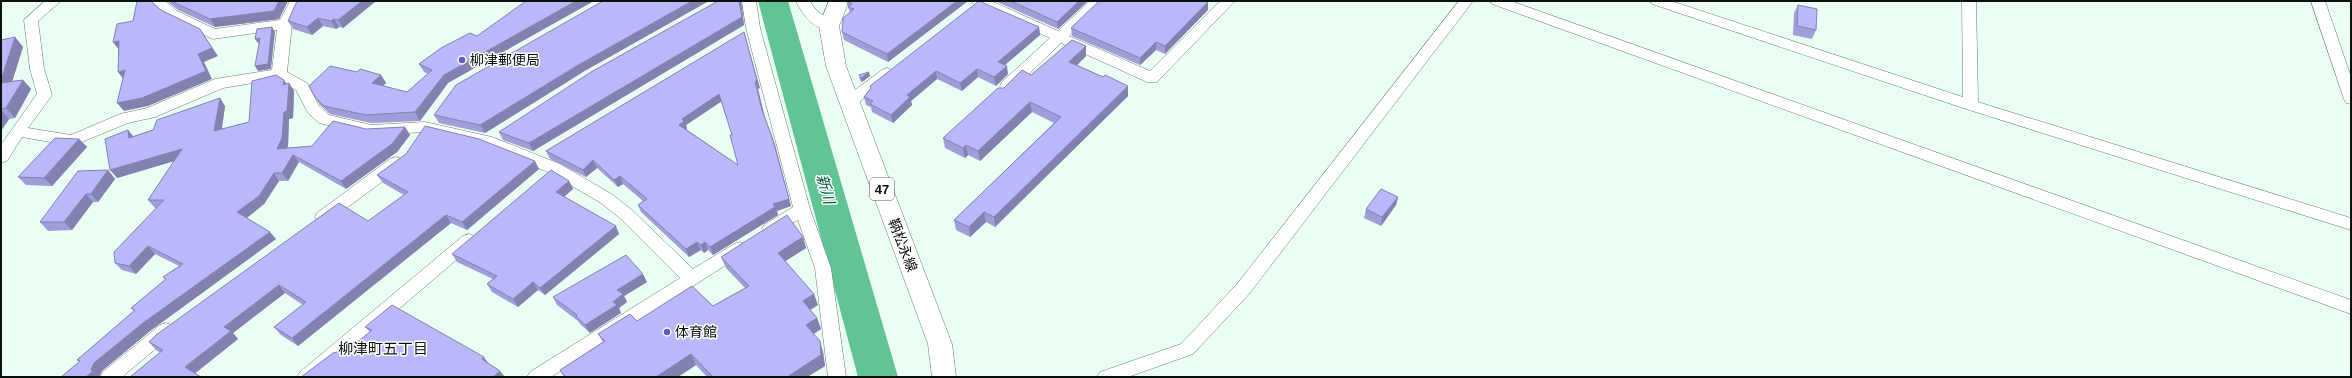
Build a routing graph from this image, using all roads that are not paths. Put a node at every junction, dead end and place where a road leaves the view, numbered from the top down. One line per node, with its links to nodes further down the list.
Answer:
1 (54, 1): 28 (street)
2 (156, 1): 16 (street)
3 (297, 1): 16 (street)
4 (749, 1): 18 (street)
5 (803, 1): 17 (street)
6 (839, 1): 17 (main road)
7 (979, 1): 15 (street); 20 (street)
8 (1098, 1): 20 (street)
9 (1466, 1): 44 (street)
10 (1497, 1): 37 (street)
11 (1657, 1): 26 (street)
12 (1969, 1): 26 (street)
13 (2318, 1): 24 (street)
14 (1219, 4): 20 (street)
15 (967, 11)
16 (285, 24): 22 (street)
17 (829, 26): 25 (main road, 鞆松永線 / 47)
18 (753, 28): 19 (street); 32 (street)
19 (739, 36)
20 (1060, 36): 23 (street)
21 (898, 64): 25 (street)
22 (279, 74): 27 (street); 28 (street)
23 (999, 93)
24 (2351, 99)
25 (849, 102): 43 (main road, 鞆松永線 / 47)
26 (1971, 105): 33 (street)
27 (429, 122): 31 (street); 34 (street)
28 (18, 131): 30 (street)
29 (547, 152): 31 (street)
30 (1, 157)
31 (534, 160): 36 (street)
32 (802, 209): 36 (street); 42 (street)
33 (2351, 224)
34 (309, 226)
35 (482, 229): 40 (street)
36 (692, 279): 41 (street)
37 (2351, 307)
38 (182, 319): 39 (street)
39 (109, 377)
40 (306, 377)
41 (536, 377)
42 (837, 377)
43 (944, 377)
44 (1106, 377)

